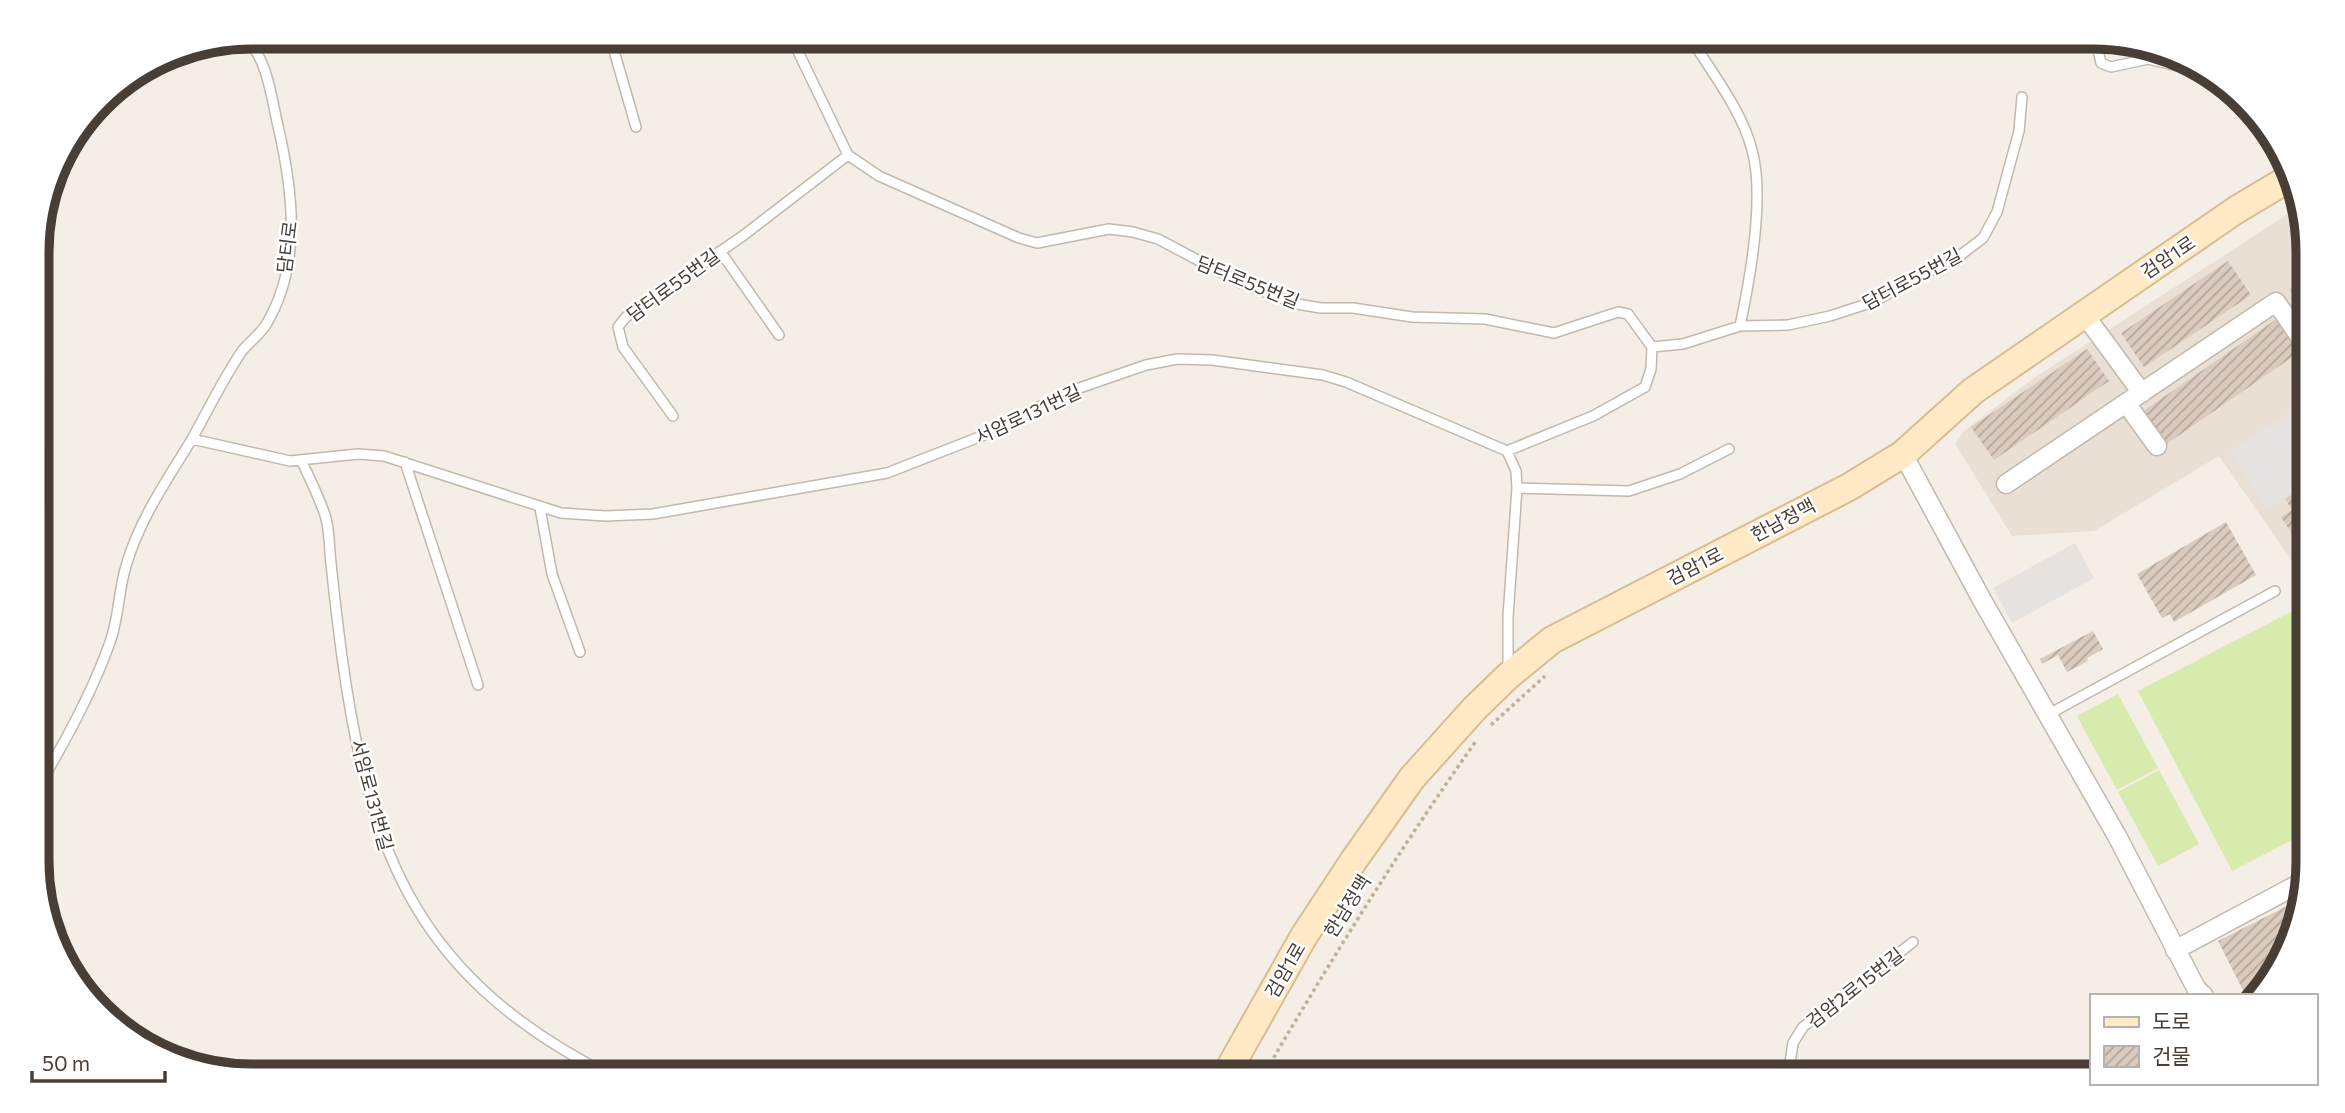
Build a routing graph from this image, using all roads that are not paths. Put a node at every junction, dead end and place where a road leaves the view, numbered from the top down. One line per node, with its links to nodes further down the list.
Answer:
1 (255, 49): 19 (lane, 담터로)
2 (613, 49): 8 (lane)
3 (797, 49): 9 (lane)
4 (1697, 49): 13 (lane)
5 (2098, 49): 6 (lane)
6 (2173, 65)
7 (2022, 97): 13 (lane, 담터로55번길)
8 (636, 127)
9 (848, 155): 11 (lane, 담터로55번길); 16 (lane, 담터로55번길)
10 (2284, 182): 12 (street, 검암1로)
11 (720, 251): 15 (lane); 18 (lane, 담터로55번길)
12 (2084, 314): 17 (street); 23 (street, 검암1로)
13 (1740, 326): 16 (lane, 담터로55번길)
14 (2296, 331): 17 (street)
15 (779, 335)
16 (1652, 347): 22 (lane)
17 (2134, 398): 20 (street); 26 (street)
18 (673, 416)
19 (192, 439): 24 (lane, 서암로131번길); 34 (lane)
20 (2157, 446)
21 (1729, 449): 27 (lane)
22 (1507, 451): 27 (lane); 28 (lane, 서암로131번길)
23 (1903, 454): 31 (street, 검암1로); 33 (street)
24 (302, 462): 25 (lane, 서암로131번길); 39 (lane, 서암로131번길)
25 (405, 462): 28 (lane, 서암로131번길); 32 (lane)
26 (2006, 484)
27 (1517, 488): 31 (lane)
28 (540, 508): 30 (lane)
29 (2275, 591): 33 (lane)
30 (580, 652)
31 (1508, 676): 40 (street, 검암1로)
32 (478, 685)
33 (2049, 714): 37 (street)
34 (49, 767)
35 (2294, 886): 37 (street)
36 (1913, 942): 41 (lane, 검암2로15번길)
37 (2175, 950): 38 (street)
38 (2202, 994)
39 (587, 1064)
40 (1231, 1064)
41 (1790, 1064)

